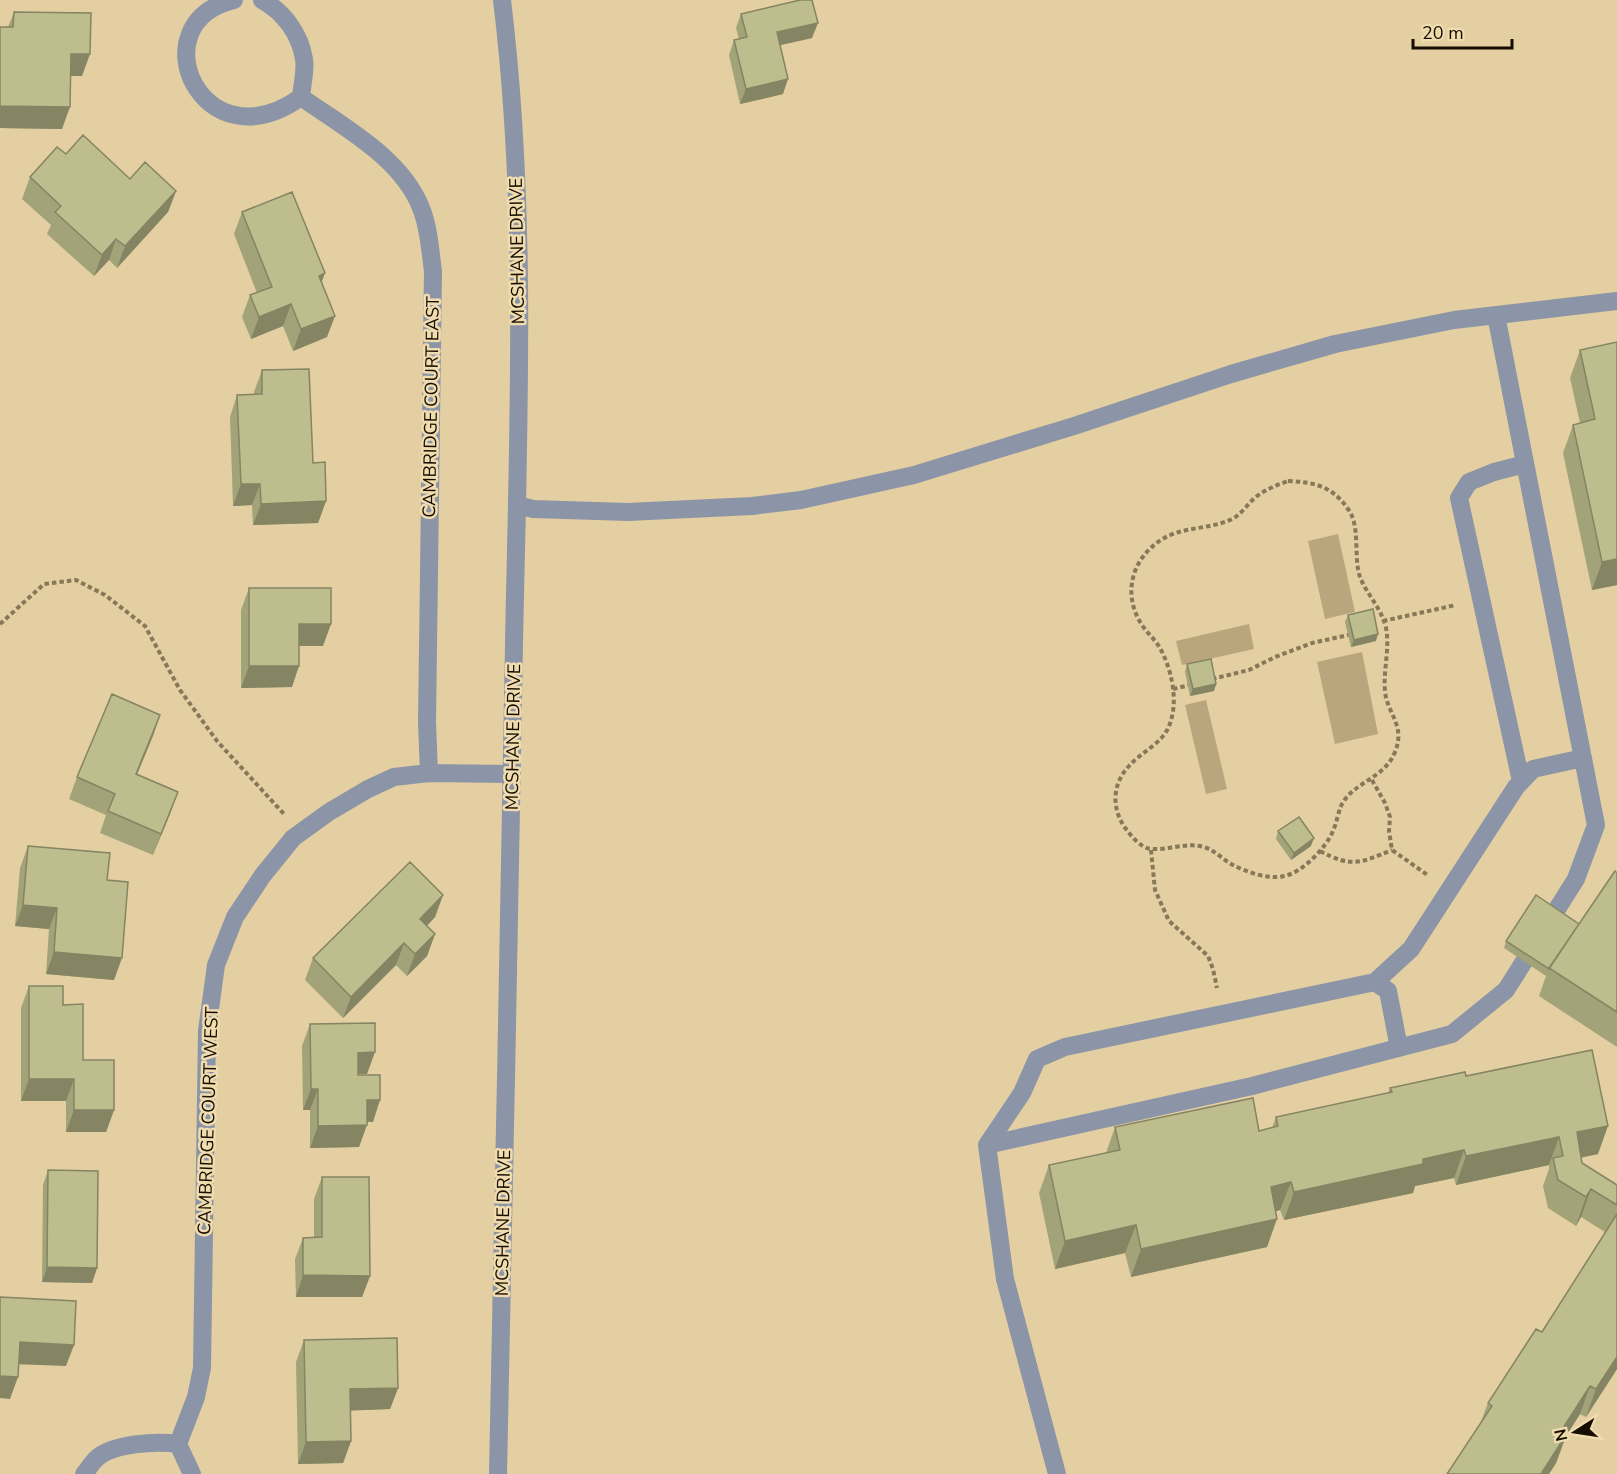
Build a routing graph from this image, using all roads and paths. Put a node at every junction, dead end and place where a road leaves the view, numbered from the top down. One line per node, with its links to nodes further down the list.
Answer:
1 (234, 0): 4 (street)
2 (262, 0): 4 (street)
3 (502, 0): 8 (street, MCSHANE DRIVE)
4 (301, 97): 19 (street, CAMBRIDGE COURT EAST)
5 (1617, 300): 6 (street)
6 (1496, 315): 7 (street); 8 (street)
7 (1525, 464): 9 (street); 18 (street)
8 (517, 505): 20 (street, MCSHANE DRIVE)
9 (1481, 600): 10 (path); 22 (street)
10 (1383, 621): 12 (path); 17 (path)
11 (0, 624): 23 (path)
12 (1386, 627): 13 (path); 21 (path)
13 (1375, 629)
14 (1354, 634): 15 (path)
15 (1203, 682)
16 (1193, 684): 17 (path)
17 (1173, 689): 24 (path)
18 (1583, 758): 22 (street); 30 (street)
19 (429, 773): 20 (street, CAMBRIDGE COURT WEST); 23 (street, CAMBRIDGE COURT WEST)
20 (512, 774): 35 (street, MCSHANE DRIVE)
21 (1372, 780): 25 (path); 26 (path)
22 (1521, 781): 27 (street)
23 (300, 833): 32 (street, CAMBRIDGE COURT WEST)
24 (1151, 849): 26 (path); 29 (path)
25 (1392, 850): 26 (path); 27 (path)
26 (1320, 851)
27 (1449, 891): 28 (street)
28 (1375, 982): 29 (street); 30 (street)
29 (1223, 1014): 31 (street)
30 (1399, 1048): 31 (street)
31 (987, 1145): 36 (street)
32 (178, 1444): 33 (street); 34 (street)
33 (84, 1474)
34 (192, 1474)
35 (498, 1474)
36 (1057, 1474)

